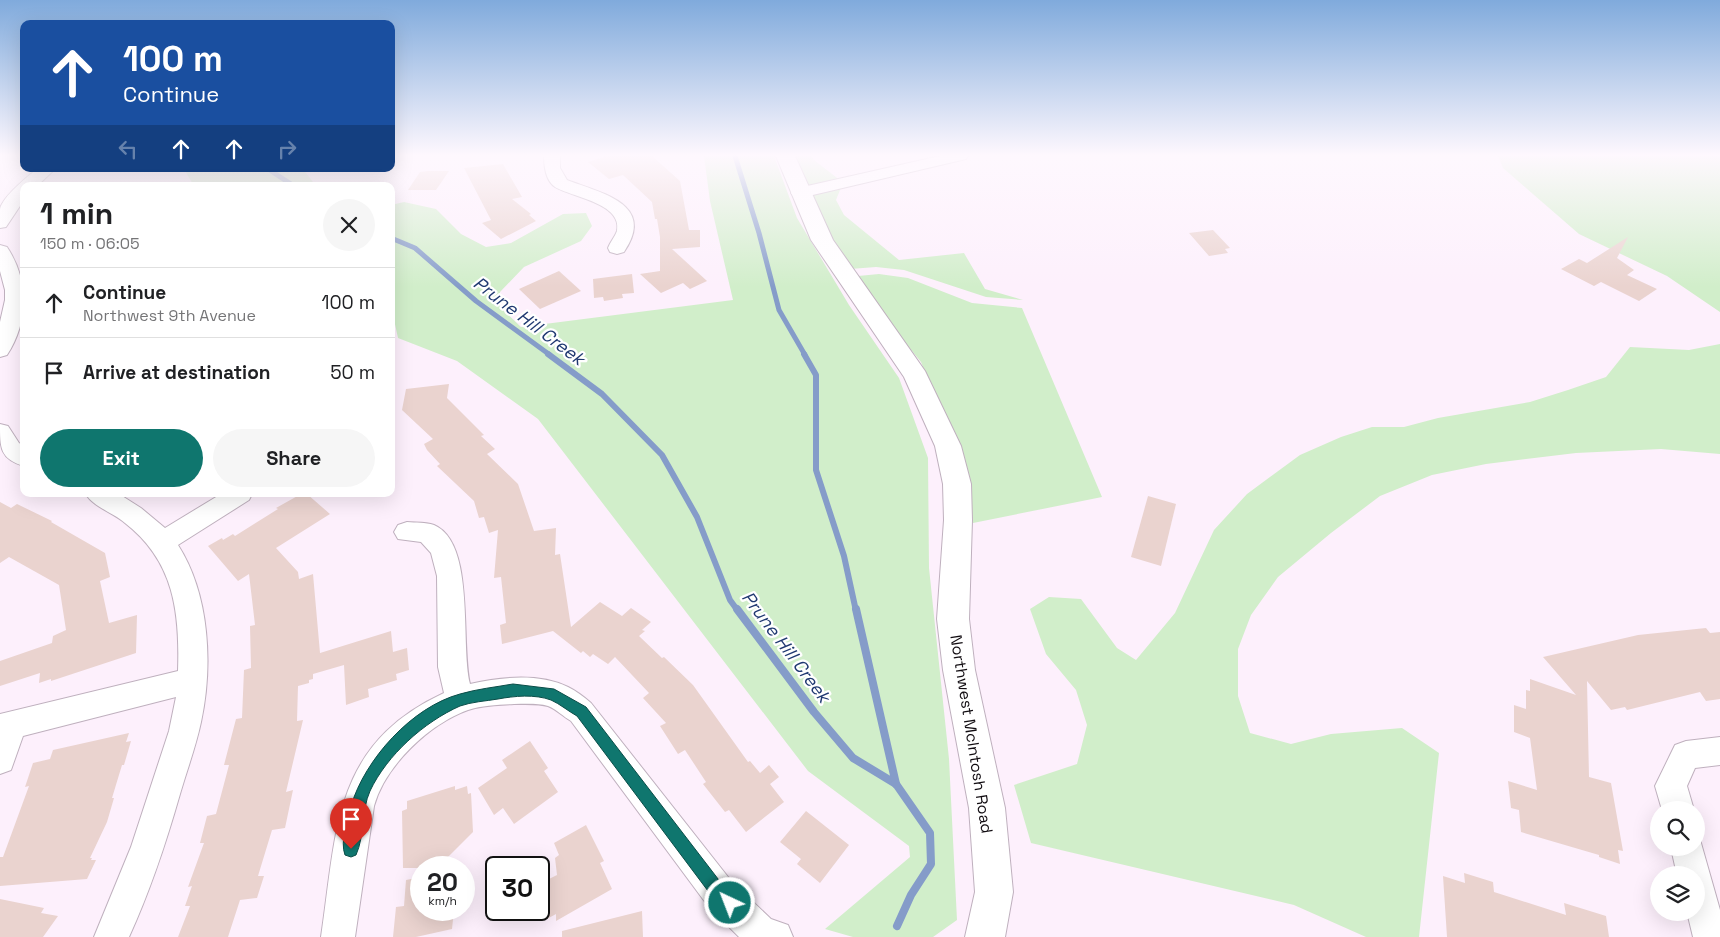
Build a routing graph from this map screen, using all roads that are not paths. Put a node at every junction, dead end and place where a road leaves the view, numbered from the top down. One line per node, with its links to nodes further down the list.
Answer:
1 (15, 200): 5 (street)
2 (603, 200): 6 (street)
3 (803, 200): 25 (street, Northwest McIntosh Road)
4 (20, 213): 5 (street)
5 (2, 219)
6 (617, 248)
7 (0, 251): 8 (street)
8 (0, 350)
9 (0, 432): 10 (street)
10 (20, 455)
11 (103, 497): 14 (street)
12 (235, 497): 14 (street)
13 (407, 532): 16 (street)
14 (163, 542): 15 (street)
15 (192, 680): 17 (street); 22 (street)
16 (460, 700): 23 (street); 24 (street)
17 (6, 727): 19 (street)
18 (1720, 751): 20 (street)
19 (0, 760)
20 (1676, 801)
21 (1705, 918): 26 (street)
22 (110, 937)
23 (338, 937)
24 (767, 937)
25 (985, 937)
26 (1710, 937)

